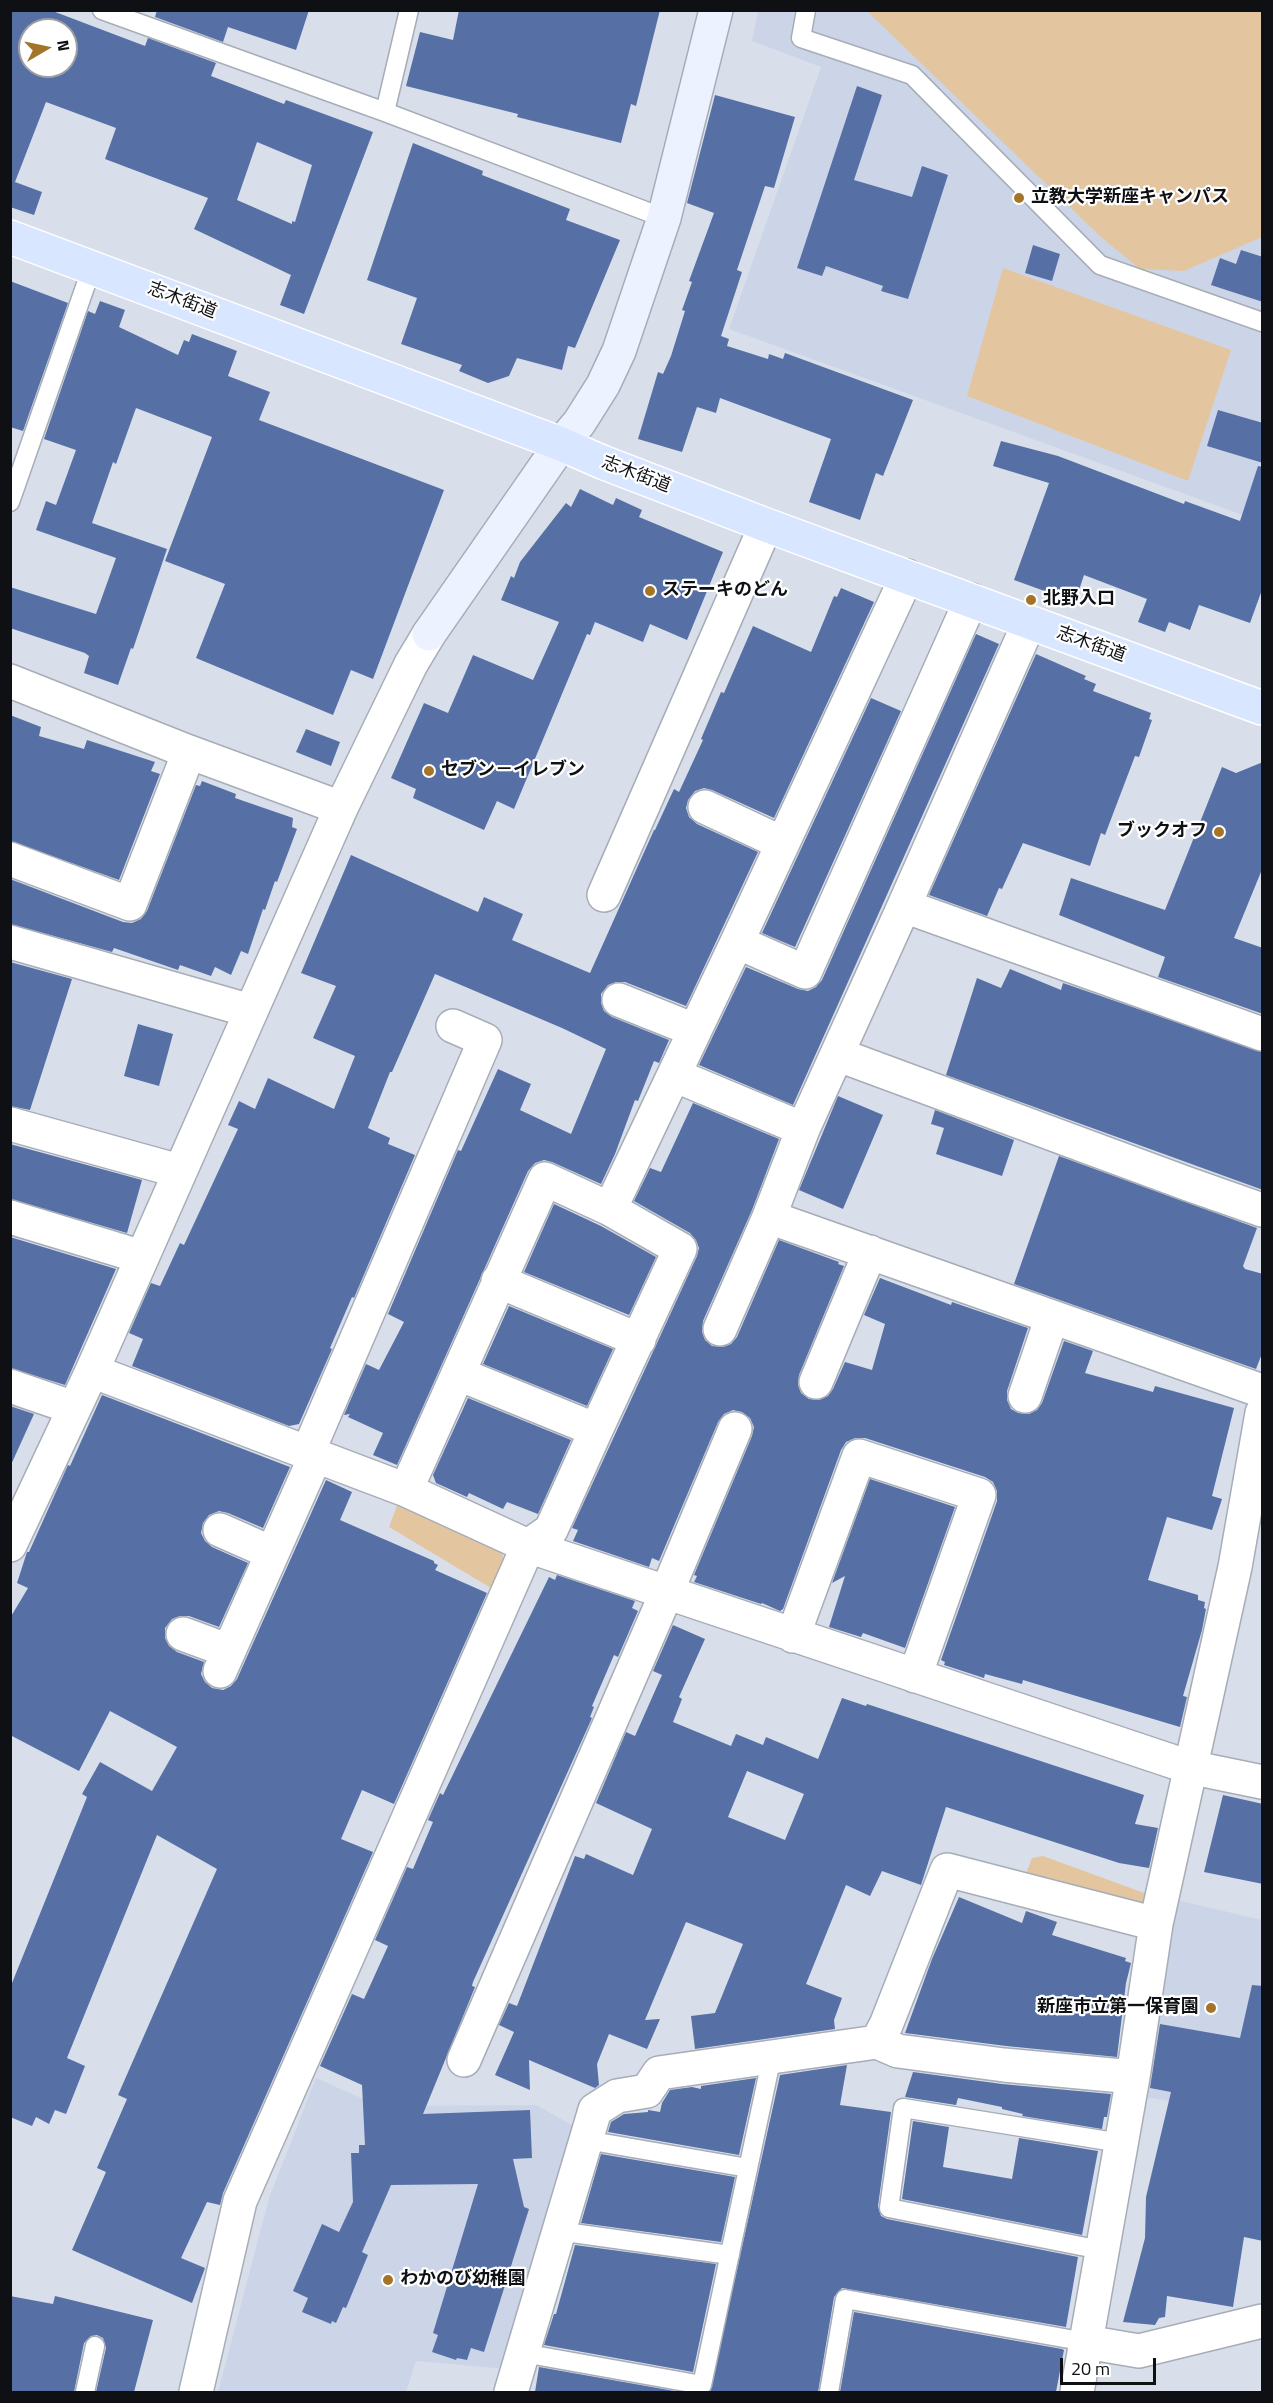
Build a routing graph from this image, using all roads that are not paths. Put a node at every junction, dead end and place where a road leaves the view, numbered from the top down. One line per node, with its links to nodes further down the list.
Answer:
1 (102, 10): 5 (lane)
2 (410, 10): 5 (lane)
3 (716, 10): 6 (street)
4 (806, 10): 9 (lane)
5 (385, 112): 6 (lane)
6 (664, 218): 10 (street)
7 (10, 237): 8 (main road, 志木街道)
8 (92, 267): 10 (main road, 志木街道); 11 (lane)
9 (1263, 322)
10 (561, 444): 12 (main road, 志木街道); 20 (street)
11 (10, 502)
12 (766, 525): 13 (main road, 志木街道); 23 (street)
13 (907, 576): 14 (main road, 志木街道); 21 (street)
14 (971, 600): 15 (main road, 志木街道); 26 (street)
15 (1029, 623): 17 (main road, 志木街道); 24 (street)
16 (10, 681): 18 (street)
17 (1263, 708)
18 (189, 752): 20 (street); 22 (street)
19 (705, 807): 21 (street)
20 (341, 808): 28 (street)
21 (782, 843): 26 (street)
22 (10, 859)
23 (604, 895)
24 (904, 906): 31 (street); 32 (street)
25 (10, 942): 28 (street)
26 (737, 942): 30 (street)
27 (619, 1000): 30 (street)
28 (251, 1011): 36 (street)
29 (453, 1026): 57 (street)
30 (694, 1030): 33 (street)
31 (1263, 1034)
32 (839, 1054): 35 (street); 38 (street)
33 (674, 1075): 35 (street); 37 (street)
34 (10, 1124): 36 (street)
35 (803, 1129): 40 (street)
36 (178, 1171): 42 (street)
37 (610, 1209): 43 (street); 46 (street)
38 (1263, 1210)
39 (10, 1216): 42 (street)
40 (769, 1217): 41 (street); 45 (street)
41 (870, 1252): 44 (street); 49 (street)
42 (142, 1257): 47 (street)
43 (498, 1281): 46 (street); 48 (street)
44 (1052, 1317): 51 (street); 52 (street)
45 (720, 1329)
46 (639, 1340): 56 (street)
47 (92, 1371): 53 (street); 57 (street)
48 (459, 1374): 56 (street); 58 (street)
49 (816, 1382)
50 (10, 1386): 53 (street)
51 (1263, 1391)
52 (1024, 1396)
53 (74, 1408): 60 (street)
54 (1263, 1413): 63 (street)
55 (735, 1429): 64 (street)
56 (596, 1430): 61 (street)
57 (312, 1454): 58 (street); 62 (street)
58 (406, 1490): 61 (street)
59 (220, 1530): 62 (street)
60 (10, 1545)
61 (528, 1546): 64 (street); 86 (street)
62 (272, 1553): 65 (street)
63 (1249, 1570): 68 (street)
64 (666, 1594): 66 (street); 73 (street)
65 (183, 1634)
66 (793, 1636): 67 (street); 67 (street)
67 (915, 1676): 68 (street)
68 (1189, 1767): 69 (street); 70 (street)
69 (1263, 1782)
70 (1156, 1924): 71 (street); 74 (street)
71 (877, 2042): 72 (street); 74 (street)
72 (772, 2056): 75 (street); 77 (lane)
73 (464, 2060)
74 (1133, 2077): 76 (street)
75 (586, 2140): 77 (lane); 78 (street)
76 (1121, 2143): 79 (street); 79 (lane)
77 (748, 2169): 80 (lane)
78 (558, 2231): 80 (lane); 84 (street)
79 (1101, 2250): 82 (street)
80 (730, 2255): 84 (lane)
81 (1263, 2321): 82 (street)
82 (1086, 2342): 88 (lane); 89 (street)
83 (95, 2346): 85 (lane)
84 (523, 2353): 87 (street)
85 (85, 2392)
86 (196, 2392)
87 (511, 2392)
88 (830, 2392)
89 (1077, 2392)

